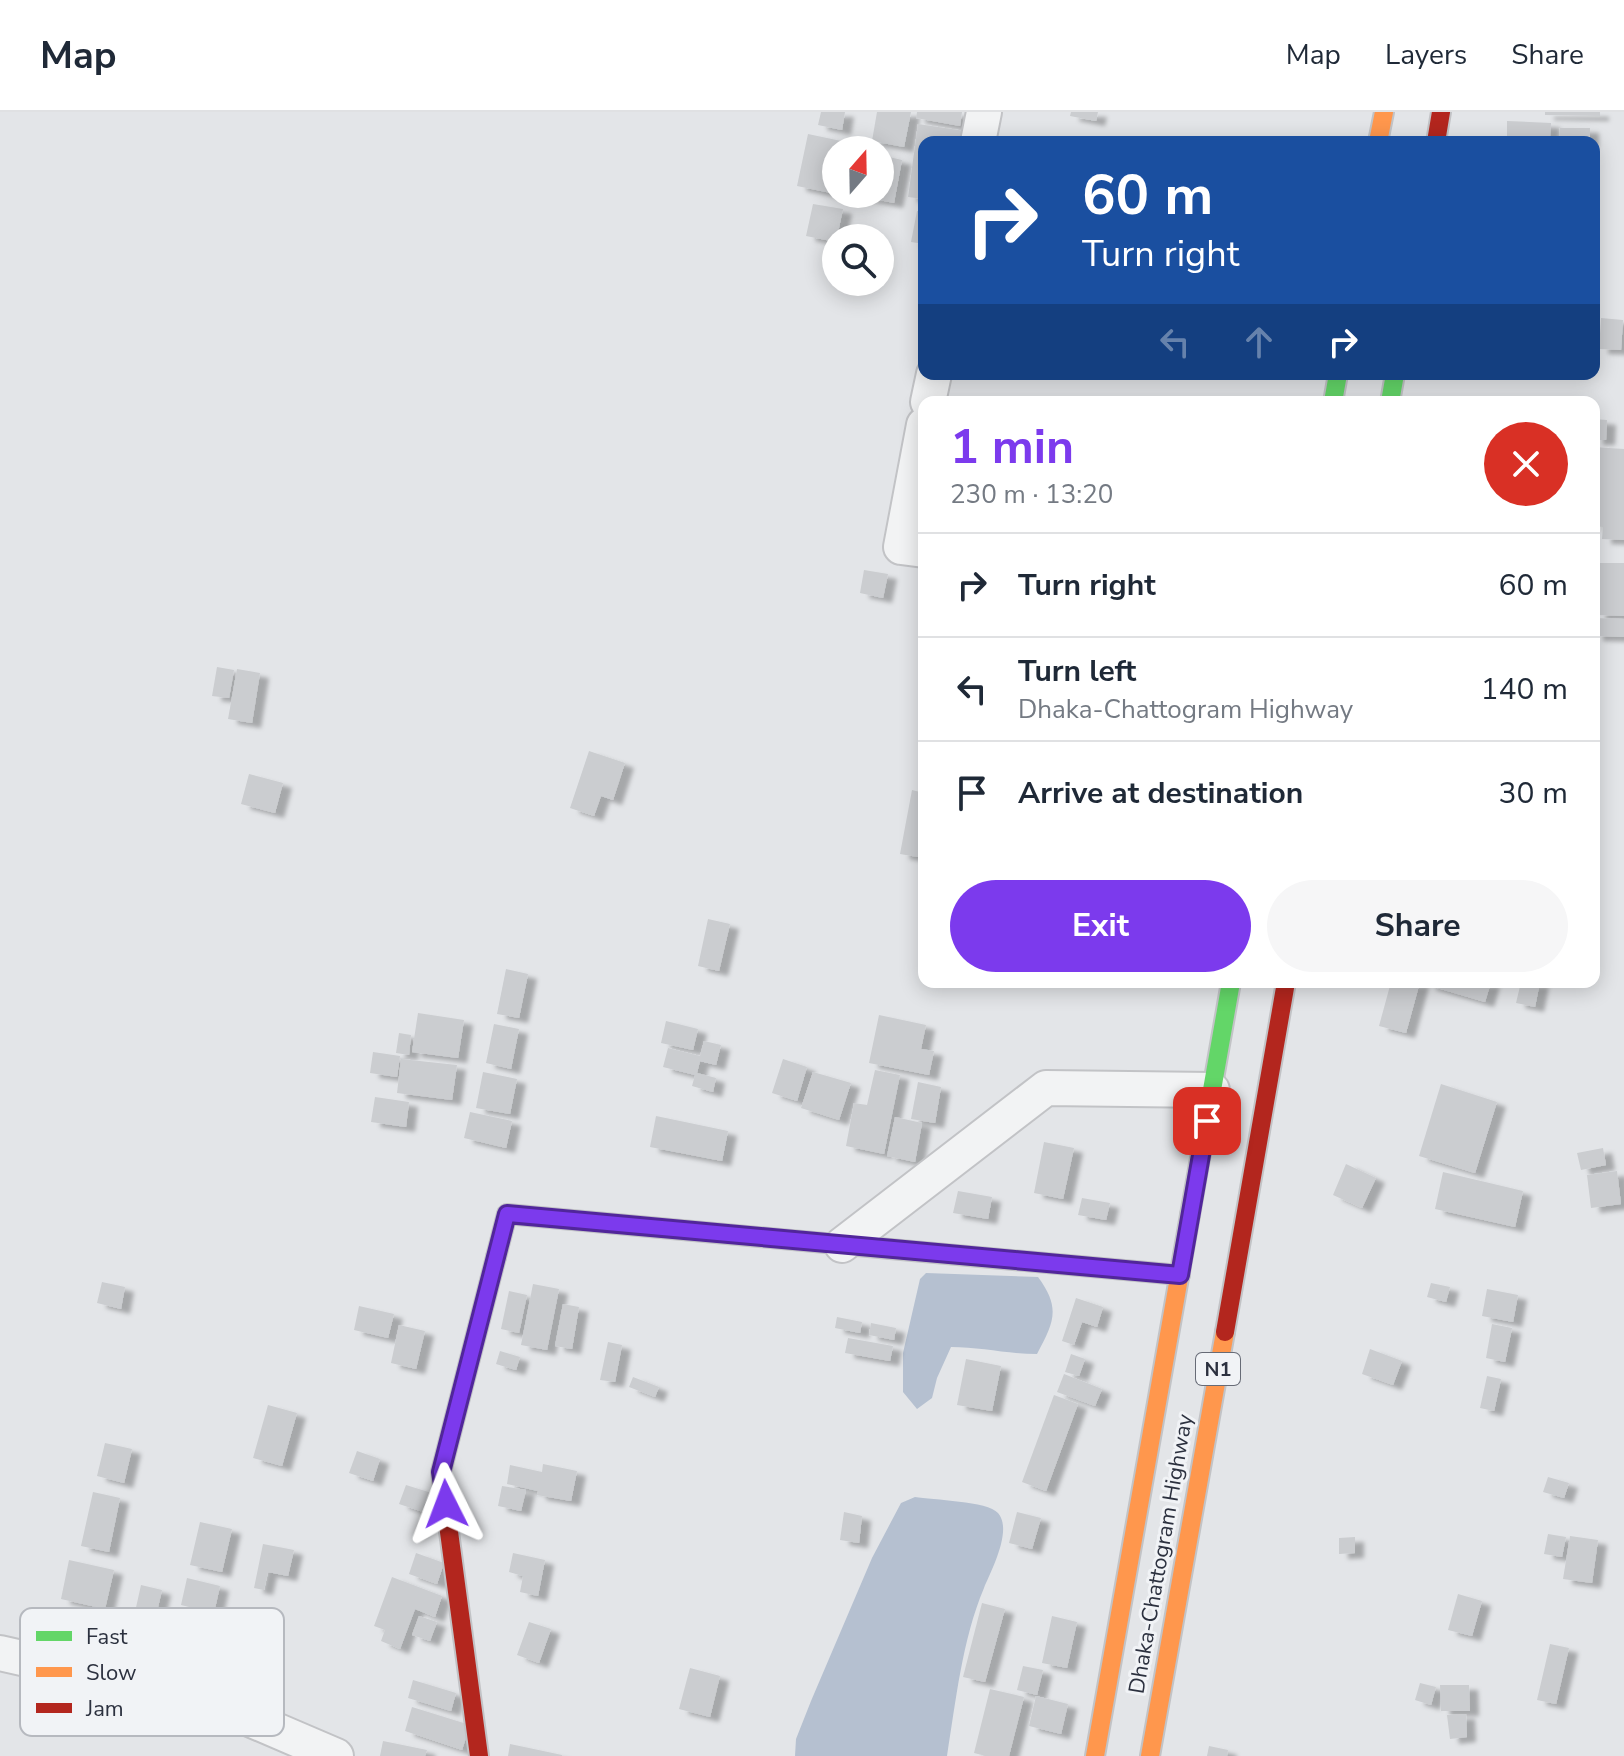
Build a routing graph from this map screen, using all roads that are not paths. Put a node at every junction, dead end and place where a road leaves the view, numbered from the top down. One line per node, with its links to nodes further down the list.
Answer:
1 (984, 112): 3 (street)
2 (1441, 112): 4 (main road)
3 (979, 136)
4 (1437, 136)
5 (918, 457): 6 (street)
6 (918, 549)
7 (1230, 988): 9 (main road, Dhaka-Chattogram Highway / N1)
8 (1285, 988): 18 (main road, Dhaka-Chattogram Highway / N1)
9 (1212, 1090): 10 (street); 11 (main road, Dhaka-Chattogram Highway / N1)
10 (842, 1245): 11 (main road); 16 (main road)
11 (1180, 1275): 17 (main road, Dhaka-Chattogram Highway / N1)
12 (0, 1653): 13 (street)
13 (20, 1658)
14 (284, 1734): 15 (street)
15 (336, 1756)
16 (479, 1756)
17 (1095, 1756)
18 (1150, 1756)

